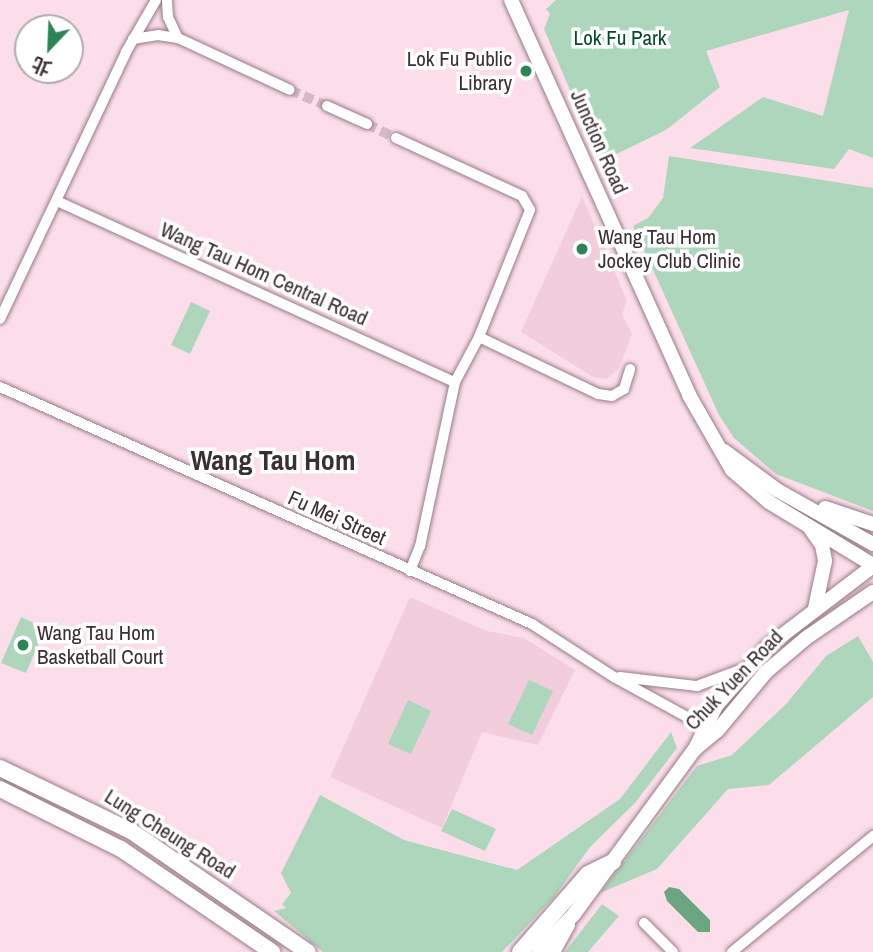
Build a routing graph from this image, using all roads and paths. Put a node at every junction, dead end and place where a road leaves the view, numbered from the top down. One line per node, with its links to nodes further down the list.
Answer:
1 (156, 0): 5 (street)
2 (167, 0): 4 (street)
3 (510, 0): 16 (main road, Junction Road)
4 (178, 38): 5 (street); 6 (street)
5 (133, 39): 10 (street)
6 (290, 89)
7 (327, 106): 8 (street)
8 (367, 124)
9 (396, 138): 12 (street)
10 (57, 201): 11 (street); 14 (street, Wang Tau Hom Central Road)
11 (0, 318)
12 (479, 337): 13 (street); 14 (street)
13 (630, 369)
14 (455, 382): 22 (street)
15 (0, 387): 22 (street, Fu Mei Street)
16 (724, 451): 17 (main road, Junction Road); 18 (main road, Junction Road)
17 (810, 506): 19 (main road); 20 (main road, Junction Road)
18 (807, 523): 21 (main road, Junction Road); 25 (main road)
19 (873, 524)
20 (873, 544)
21 (873, 566): 25 (main road, Chuk Yuen Road)
22 (410, 571): 28 (street, Fu Mei Street)
23 (873, 592): 26 (main road, Chuk Yuen Road)
24 (873, 606): 26 (main road)
25 (815, 608): 27 (main road, Chuk Yuen Road)
26 (841, 613): 30 (main road, Chuk Yuen Road)
27 (748, 667): 28 (street, Fu Mei Street); 29 (main road, Chuk Yuen Road)
28 (614, 677): 29 (street, Fu Mei Street)
29 (702, 728): 30 (street, Fu Mei Street); 31 (main road, Chuk Yuen Road)
30 (717, 732): 31 (main road, Chuk Yuen Road)
31 (694, 751): 35 (main road, Chuk Yuen Road)
32 (0, 768): 40 (highway, Lung Cheung Road)
33 (0, 789): 39 (highway, Lung Cheung Road)
34 (873, 836): 38 (street)
35 (613, 862): 36 (main road, Chuk Yuen Road); 41 (highway)
36 (574, 914): 42 (main road, Chuk Yuen Road); 43 (main road, Chuk Yuen Road)
37 (644, 923): 44 (street)
38 (738, 950)
39 (272, 952)
40 (308, 952)
41 (520, 952)
42 (538, 952)
43 (553, 952)
44 (673, 952)

